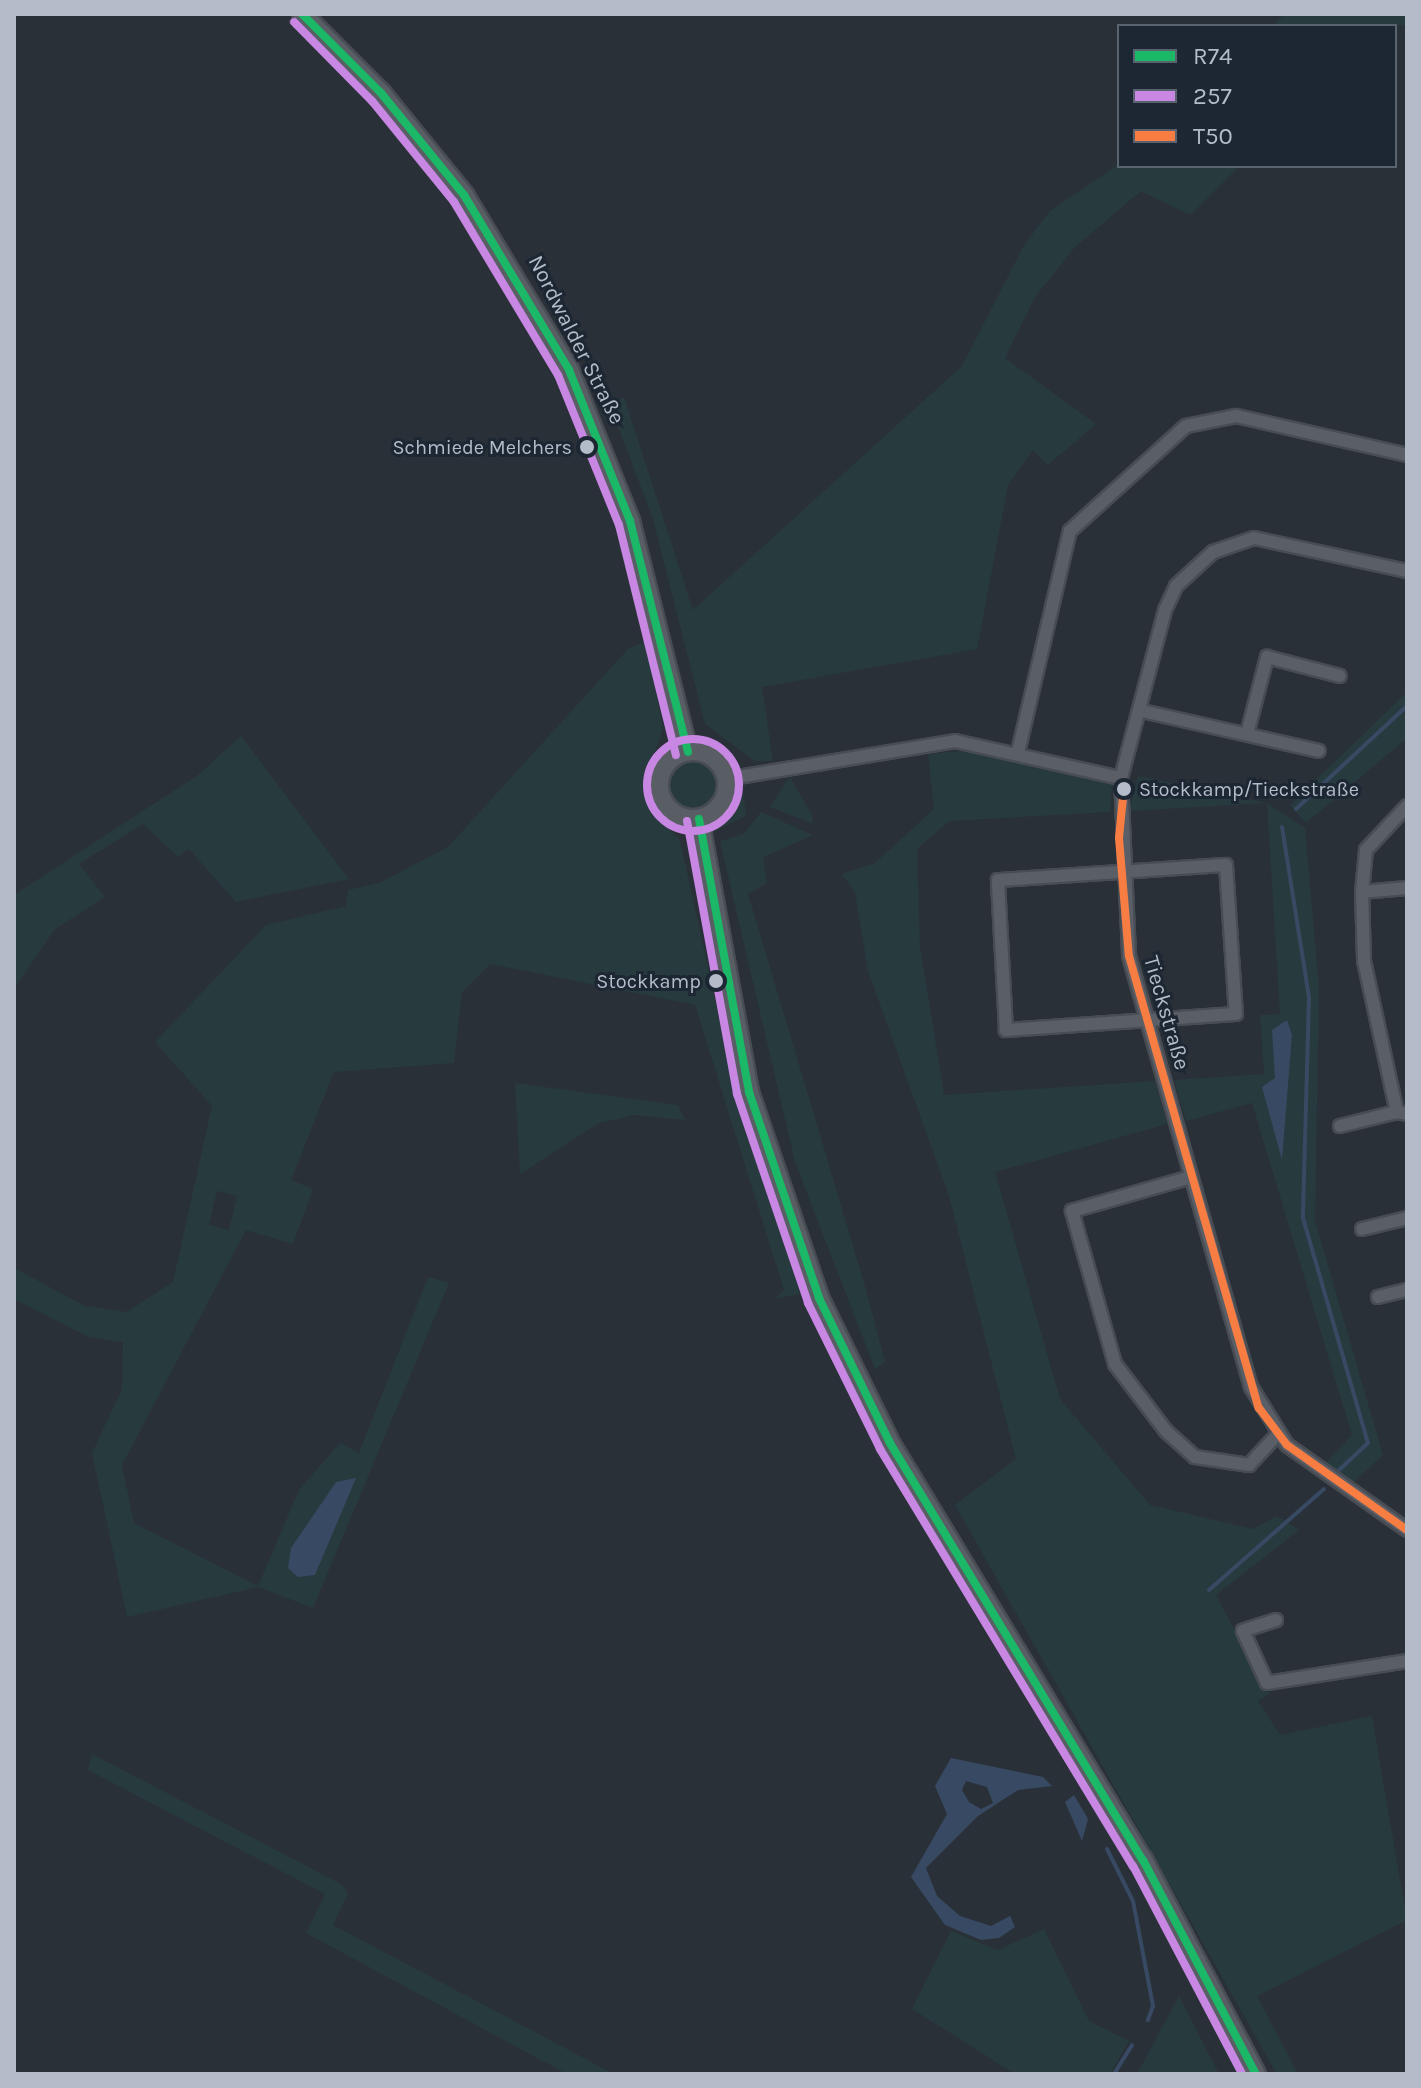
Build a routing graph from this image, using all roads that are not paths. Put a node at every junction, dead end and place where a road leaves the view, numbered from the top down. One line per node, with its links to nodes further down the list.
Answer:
1 (302, 14): 8 (main road, Nordwalder Straße)
2 (1407, 455): 9 (street)
3 (1407, 571): 5 (street, Tieckstraße)
4 (1340, 676): 6 (street)
5 (1142, 711): 6 (street); 10 (street, Tieckstraße)
6 (1247, 734): 7 (street)
7 (1319, 751)
8 (688, 752): 11 (main road); 13 (main road)
9 (1018, 752): 10 (street); 11 (street)
10 (1121, 778): 14 (street, Tieckstraße)
11 (726, 779): 13 (main road)
12 (1407, 806): 16 (street)
13 (699, 819): 29 (main road)
14 (1122, 871): 17 (street, Tieckstraße); 17 (street); 17 (street)
15 (1407, 888): 16 (street)
16 (1362, 892): 18 (street)
17 (1148, 1022): 20 (street, Tieckstraße)
18 (1402, 1113): 19 (street)
19 (1340, 1126)
20 (1191, 1177): 25 (street, Tieckstraße); 25 (street)
21 (1407, 1218): 22 (street)
22 (1362, 1229)
23 (1407, 1290): 24 (street)
24 (1378, 1297)
25 (1277, 1435): 26 (street, Tieckstraße)
26 (1407, 1530)
27 (1276, 1620): 28 (street)
28 (1407, 1661)
29 (1256, 2074)

